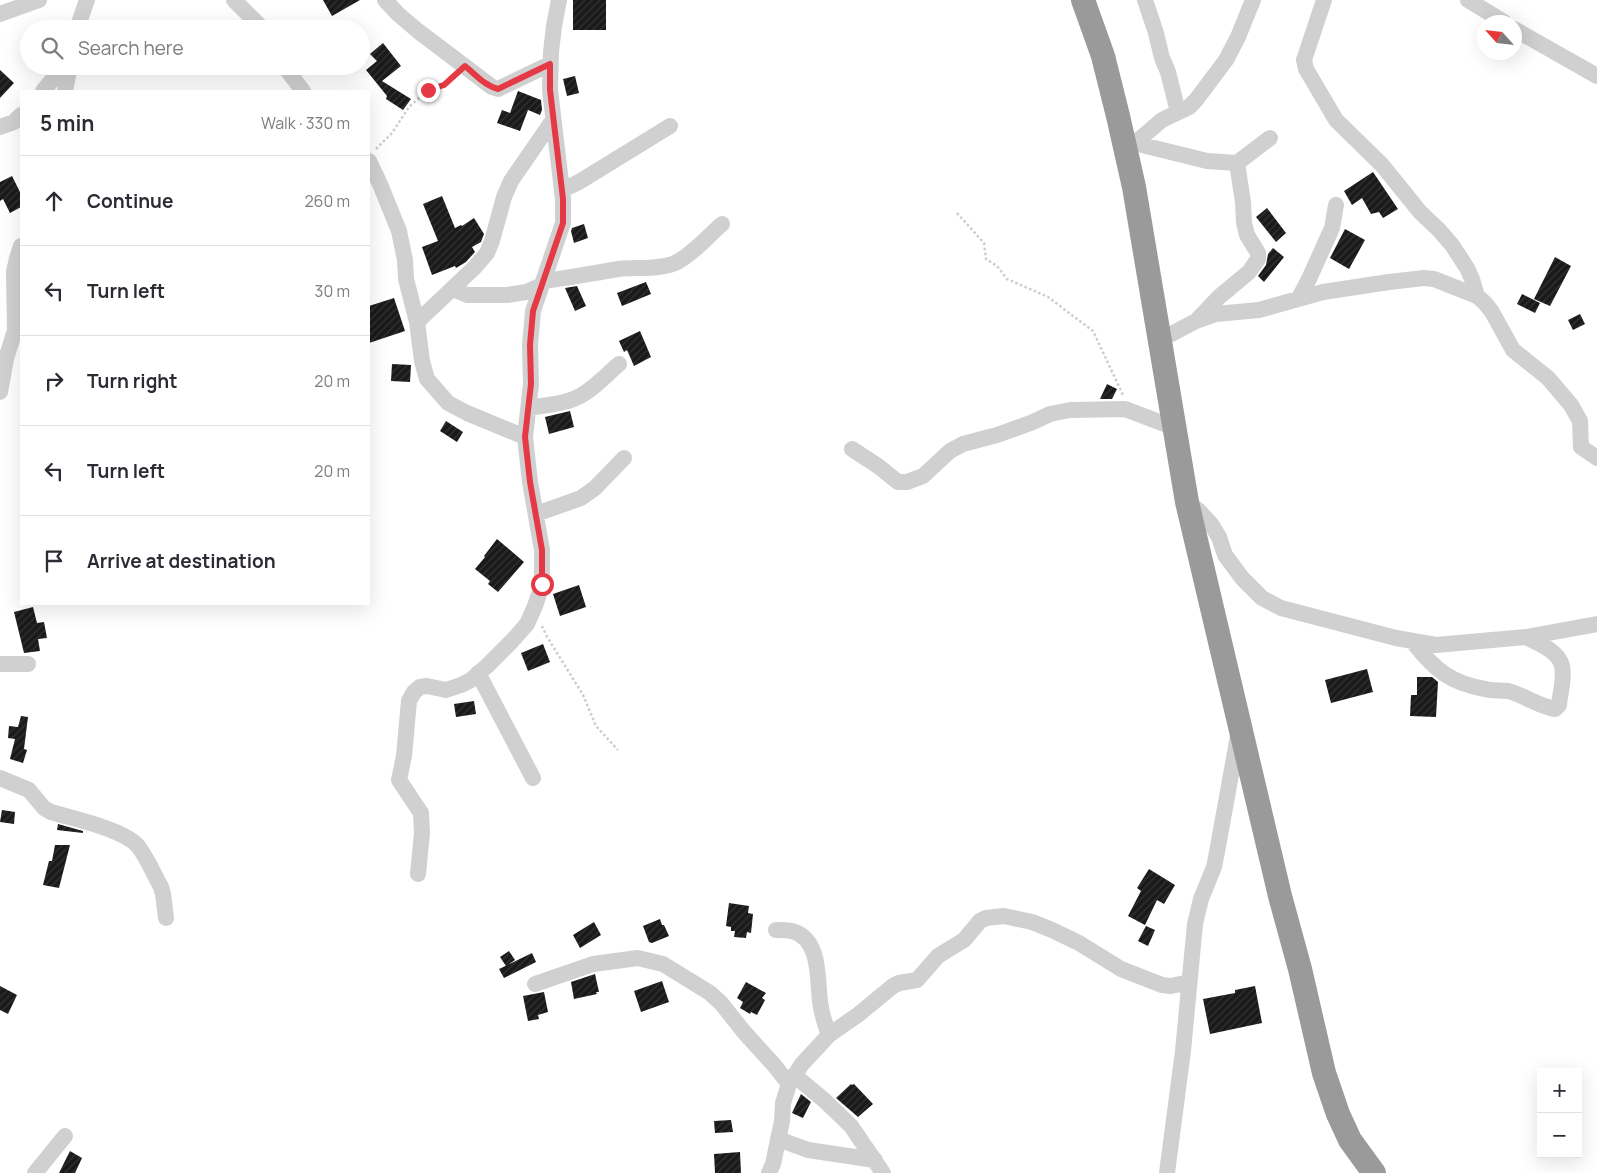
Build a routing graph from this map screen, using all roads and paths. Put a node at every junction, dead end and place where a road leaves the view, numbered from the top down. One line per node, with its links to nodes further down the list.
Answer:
1 (40, 0): 11 (street)
2 (87, 0): 13 (street)
3 (234, 0): 14 (street)
4 (385, 0): 17 (street)
5 (559, 0): 16 (street)
6 (1083, 0): 31 (highway)
7 (1145, 0): 25 (street)
8 (1253, 0): 25 (street)
9 (1324, 0): 41 (street)
10 (1468, 0): 12 (street)
11 (0, 14)
12 (1493, 15)
13 (80, 20)
14 (254, 20)
15 (1522, 34): 21 (street)
16 (550, 64): 17 (street); 27 (street)
17 (465, 66): 32 (path)
18 (56, 75): 22 (street)
19 (68, 75): 23 (street)
20 (290, 75): 24 (street)
21 (1597, 76)
22 (44, 90)
23 (65, 90)
24 (302, 90)
25 (1178, 112): 31 (street)
26 (20, 116): 29 (street)
27 (553, 120): 34 (street); 40 (street)
28 (670, 126): 34 (street)
29 (0, 127)
30 (1270, 138): 33 (street)
31 (1129, 142): 33 (street); 45 (highway)
32 (371, 156): 44 (street)
33 (1237, 163): 43 (street)
34 (562, 190): 39 (street)
35 (1336, 205): 42 (street)
36 (957, 213): 49 (path)
37 (722, 224): 39 (street)
38 (20, 248): 47 (street)
39 (542, 283): 40 (street); 48 (street)
40 (452, 289): 44 (street)
41 (1477, 296): 42 (street); 54 (street)
42 (1299, 298): 43 (street)
43 (1196, 321): 45 (street)
44 (416, 322): 51 (street)
45 (1160, 340): 50 (highway)
46 (619, 364): 48 (street)
47 (0, 392)
48 (529, 408): 51 (street)
49 (1125, 409): 50 (street); 52 (street)
50 (1175, 428): 55 (highway)
51 (525, 437): 56 (street)
52 (852, 449)
53 (624, 458): 56 (street)
54 (1597, 458)
55 (1187, 502): 60 (street); 64 (highway)
56 (536, 514): 57 (street)
57 (535, 606): 63 (street); 65 (path)
58 (1597, 624): 59 (street)
59 (1526, 637): 60 (street); 60 (street)
60 (1413, 642)
61 (0, 664): 62 (street)
62 (28, 664)
63 (478, 673): 67 (street); 68 (street)
64 (1240, 727): 71 (street); 81 (highway)
65 (618, 750)
66 (0, 778): 69 (street)
67 (533, 778)
68 (418, 874)
69 (166, 918)
70 (776, 930): 73 (street)
71 (1189, 982): 73 (street); 80 (street)
72 (535, 984): 74 (street)
73 (829, 1035): 74 (street)
74 (792, 1080): 76 (street); 77 (street)
75 (65, 1136): 78 (street)
76 (778, 1139): 77 (street); 79 (street)
77 (879, 1167)
78 (34, 1173)
79 (769, 1173)
80 (1167, 1173)
81 (1374, 1173)

